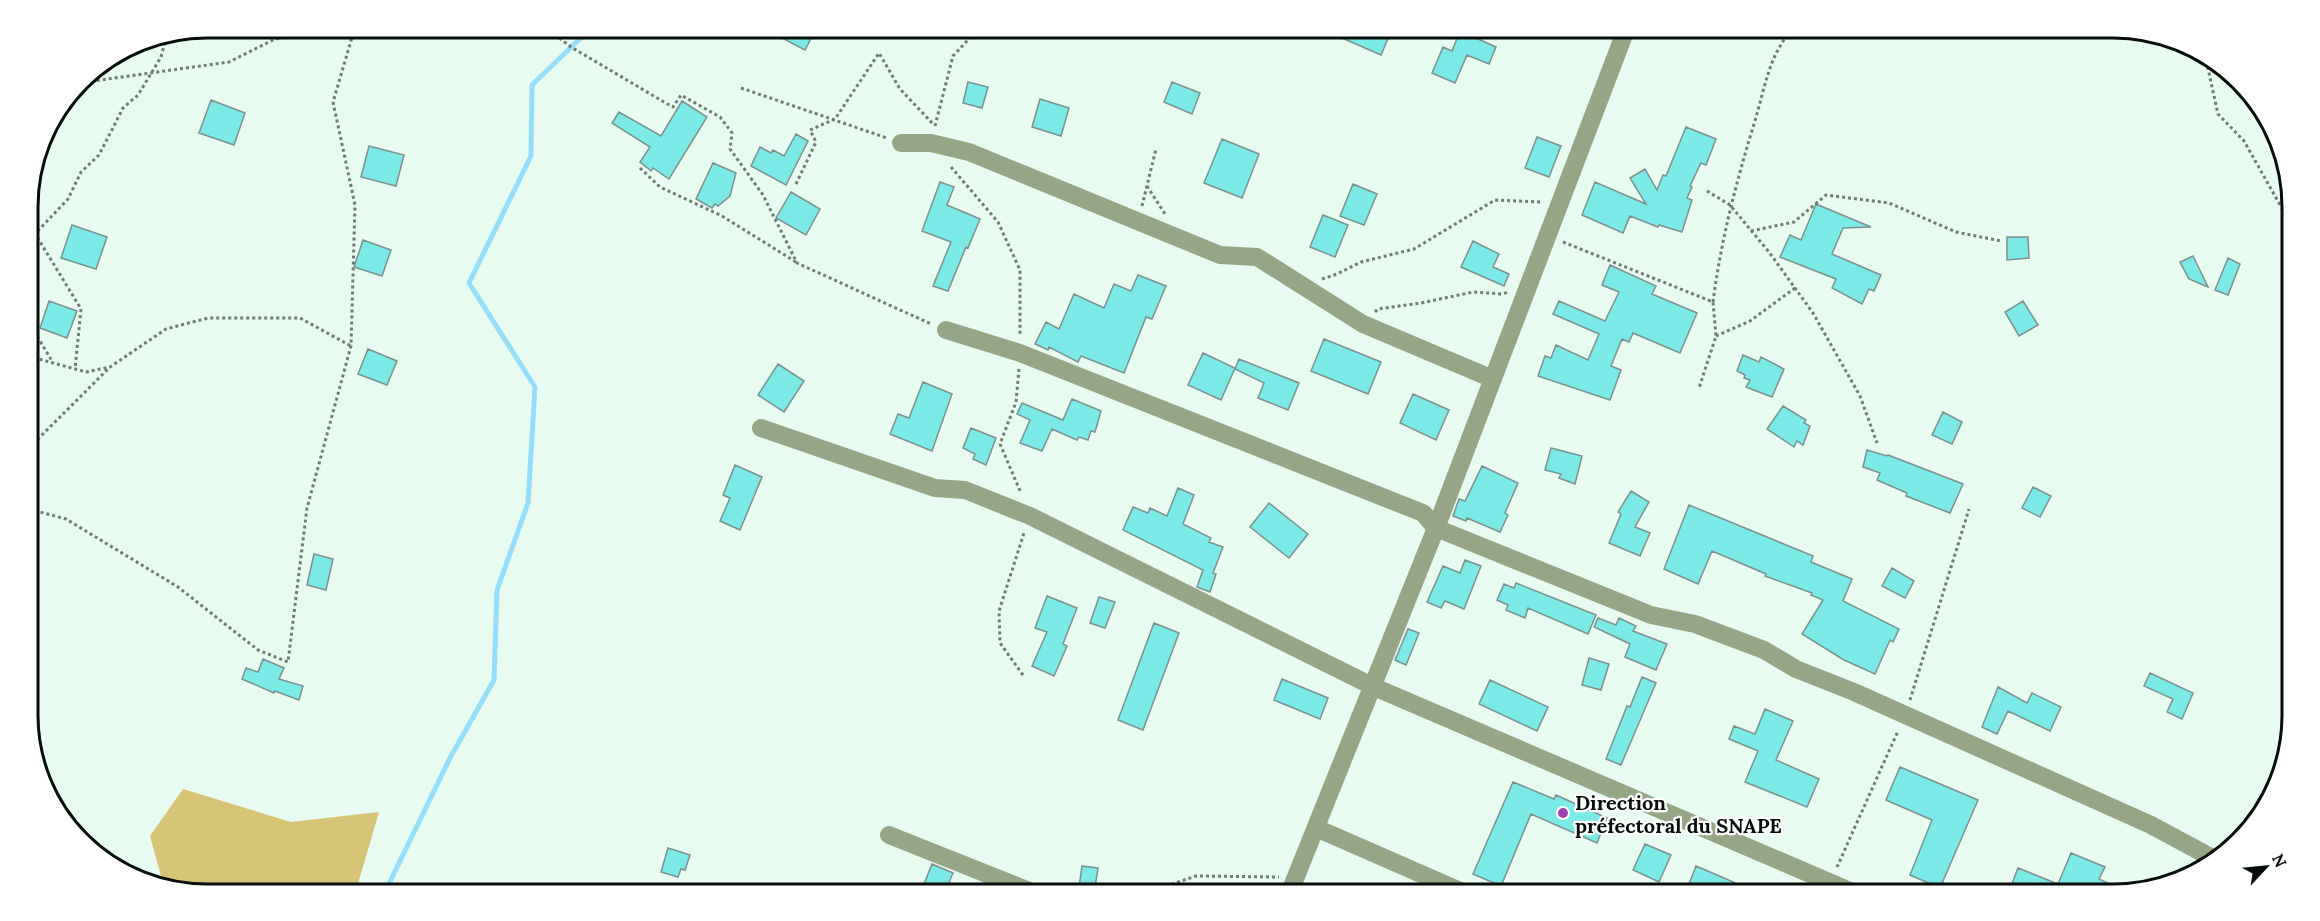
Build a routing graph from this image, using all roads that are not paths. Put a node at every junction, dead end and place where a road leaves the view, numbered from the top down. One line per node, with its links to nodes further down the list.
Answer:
1 (1623, 38): 4 (street)
2 (901, 144): 4 (street)
3 (946, 330): 6 (street)
4 (1493, 379): 6 (street)
5 (760, 428): 7 (street)
6 (1436, 528): 7 (street); 10 (street)
7 (1374, 687): 8 (street); 13 (street)
8 (1316, 828): 11 (street); 12 (street)
9 (889, 835): 14 (street)
10 (2207, 855)
11 (1293, 883)
12 (1443, 883)
13 (1832, 883)
14 (1011, 884)

